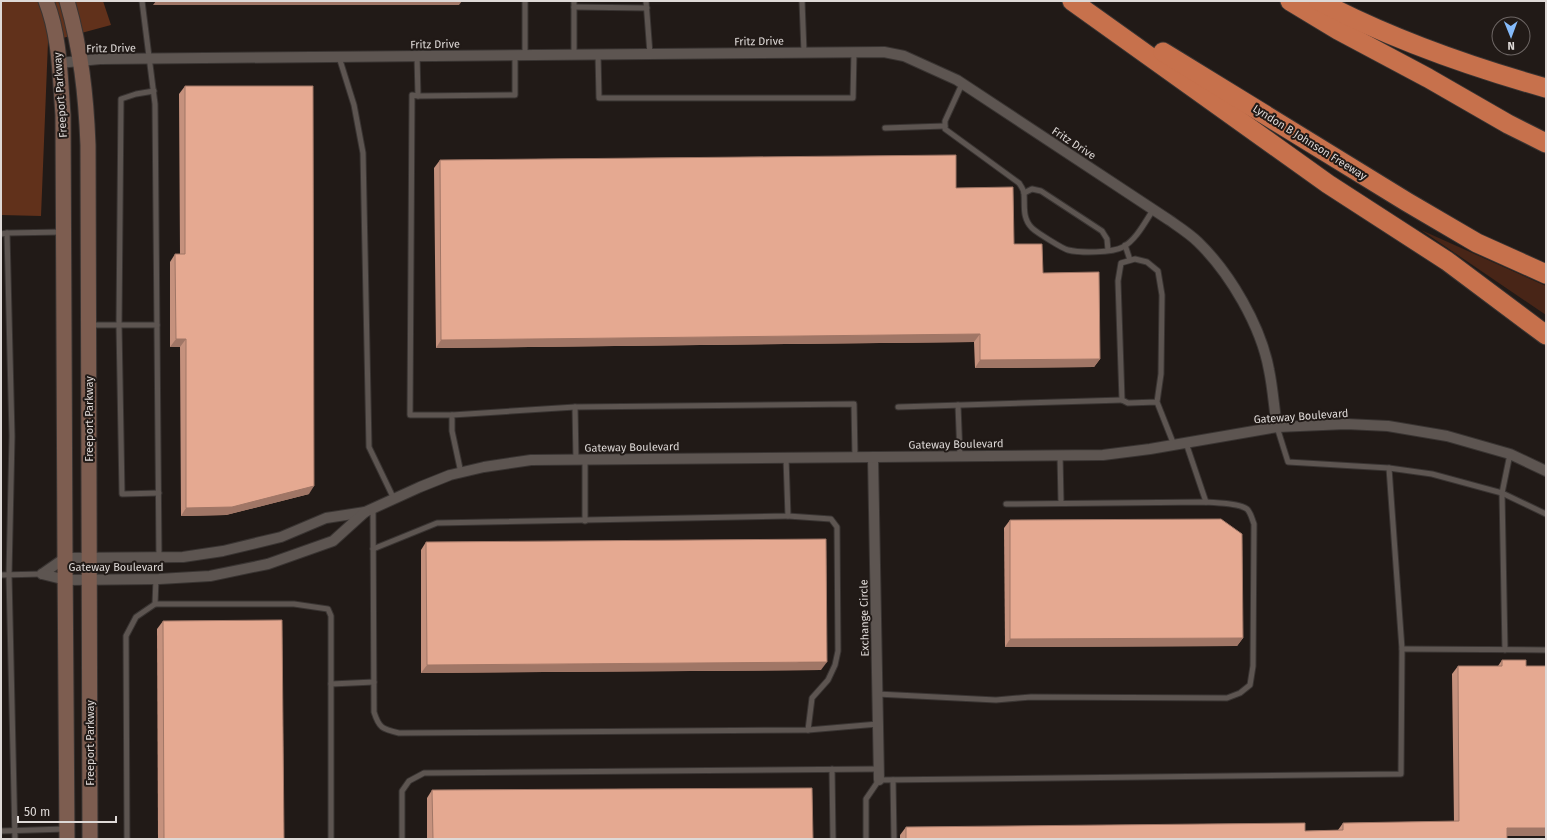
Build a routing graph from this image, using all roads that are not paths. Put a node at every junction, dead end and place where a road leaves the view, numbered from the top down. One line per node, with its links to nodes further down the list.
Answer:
1 (46, 1): 24 (main road, Freeport Parkway)
2 (67, 1): 23 (main road, Freeport Parkway)
3 (142, 1): 22 (lane)
4 (525, 1): 18 (lane)
5 (574, 1): 12 (lane)
6 (646, 1): 13 (lane)
7 (802, 1): 14 (lane)
8 (1072, 1): 44 (highway)
9 (1080, 1): 40 (highway, Lyndon B Johnson Freeway)
10 (1290, 1): 31 (highway)
11 (1319, 1): 26 (highway)
12 (574, 7): 13 (lane); 19 (lane)
13 (647, 8): 17 (lane)
14 (804, 52): 15 (street, Fritz Drive); 17 (street, Fritz Drive)
15 (854, 52): 16 (lane); 25 (street, Fritz Drive)
16 (598, 54): 17 (street, Fritz Drive); 19 (street, Fritz Drive)
17 (650, 54)
18 (520, 55): 19 (street, Fritz Drive); 20 (street, Fritz Drive); 28 (lane)
19 (574, 55)
20 (417, 56): 21 (street, Fritz Drive); 28 (lane)
21 (339, 57): 22 (street, Fritz Drive); 66 (lane)
22 (149, 59): 23 (street, Fritz Drive); 27 (lane)
23 (81, 60): 24 (street, Fritz Drive); 41 (main road, Freeport Parkway)
24 (59, 63): 34 (main road, Freeport Parkway)
25 (962, 84): 29 (lane); 33 (street, Fritz Drive)
26 (1546, 88)
27 (154, 91): 42 (lane); 43 (lane)
28 (418, 96): 50 (lane)
29 (945, 126): 30 (lane); 32 (lane)
30 (885, 128)
31 (1546, 143)
32 (1024, 193): 38 (lane); 38 (lane)
33 (1154, 210): 37 (lane); 51 (street, Fritz Drive)
34 (63, 232): 36 (lane); 75 (main road, Freeport Parkway)
35 (1, 234): 36 (lane)
36 (7, 234): 80 (lane)
37 (1125, 245): 38 (lane); 39 (lane)
38 (1108, 250)
39 (1130, 260): 45 (lane); 46 (lane)
40 (1546, 274)
41 (88, 325): 42 (lane); 76 (main road, Freeport Parkway)
42 (119, 325): 43 (lane); 64 (lane)
43 (157, 325): 64 (lane)
44 (1546, 335)
45 (1122, 400): 46 (lane); 47 (lane)
46 (1157, 402): 53 (lane)
47 (958, 405): 49 (lane); 56 (lane)
48 (575, 407): 50 (lane); 57 (lane); 60 (lane)
49 (898, 407)
50 (452, 415): 63 (lane)
51 (1277, 428): 52 (street, Gateway Boulevard); 54 (street, Gateway Boulevard); 61 (lane)
52 (1186, 443): 53 (street, Gateway Boulevard); 68 (lane)
53 (1174, 445): 55 (street, Gateway Boulevard)
54 (1510, 454): 62 (street, Gateway Boulevard); 65 (lane)
55 (1060, 455): 56 (street, Gateway Boulevard); 67 (lane)
56 (960, 456): 58 (street, Gateway Boulevard)
57 (855, 457): 58 (street, Gateway Boulevard); 59 (street, Gateway Boulevard)
58 (873, 457): 90 (street, Exchange Circle)
59 (786, 458): 60 (street, Gateway Boulevard); 72 (lane)
60 (580, 460): 63 (street, Gateway Boulevard); 73 (lane)
61 (1389, 468): 65 (lane); 85 (lane)
62 (1546, 470)
63 (461, 473): 66 (street, Gateway Boulevard)
64 (159, 493): 77 (lane)
65 (1502, 494): 71 (lane); 86 (lane)
66 (394, 499): 70 (street, Gateway Boulevard)
67 (1061, 502): 68 (lane); 69 (lane)
68 (1206, 502): 90 (lane)
69 (1006, 504)
70 (369, 511): 74 (lane); 77 (street, Gateway Boulevard); 81 (street, Gateway Boulevard)
71 (1546, 514)
72 (788, 516): 73 (lane); 92 (lane)
73 (585, 520): 74 (lane)
74 (373, 549): 88 (lane)
75 (65, 558): 76 (street, Gateway Boulevard); 78 (street, Gateway Boulevard); 82 (main road, Freeport Parkway)
76 (89, 558): 77 (street, Gateway Boulevard); 83 (main road, Freeport Parkway)
77 (159, 558)
78 (42, 574): 80 (lane); 82 (street, Gateway Boulevard)
79 (1, 575): 80 (lane)
80 (9, 575): 98 (lane)
81 (156, 579): 83 (street, Gateway Boulevard); 84 (lane)
82 (66, 580): 83 (street, Gateway Boulevard); 99 (main road, Freeport Parkway)
83 (90, 580): 101 (main road, Freeport Parkway)
84 (155, 604): 89 (lane); 102 (lane)
85 (1402, 649): 86 (lane); 96 (lane)
86 (1505, 650): 87 (lane)
87 (1546, 650)
88 (374, 682): 89 (lane); 92 (lane)
89 (331, 684): 103 (lane)
90 (877, 694): 91 (street, Exchange Circle)
91 (878, 724): 92 (lane); 94 (street, Exchange Circle)
92 (808, 730)
93 (832, 769): 94 (lane); 104 (lane); 105 (lane)
94 (879, 769): 95 (street, Exchange Circle)
95 (879, 780): 96 (lane); 106 (lane)
96 (893, 780): 107 (lane)
97 (1, 831): 98 (lane)
98 (15, 831): 99 (lane); 100 (lane)
99 (67, 834)
100 (15, 839)
101 (90, 839)
102 (127, 839)
103 (331, 839)
104 (402, 839)
105 (833, 839)
106 (866, 839)
107 (894, 839)

